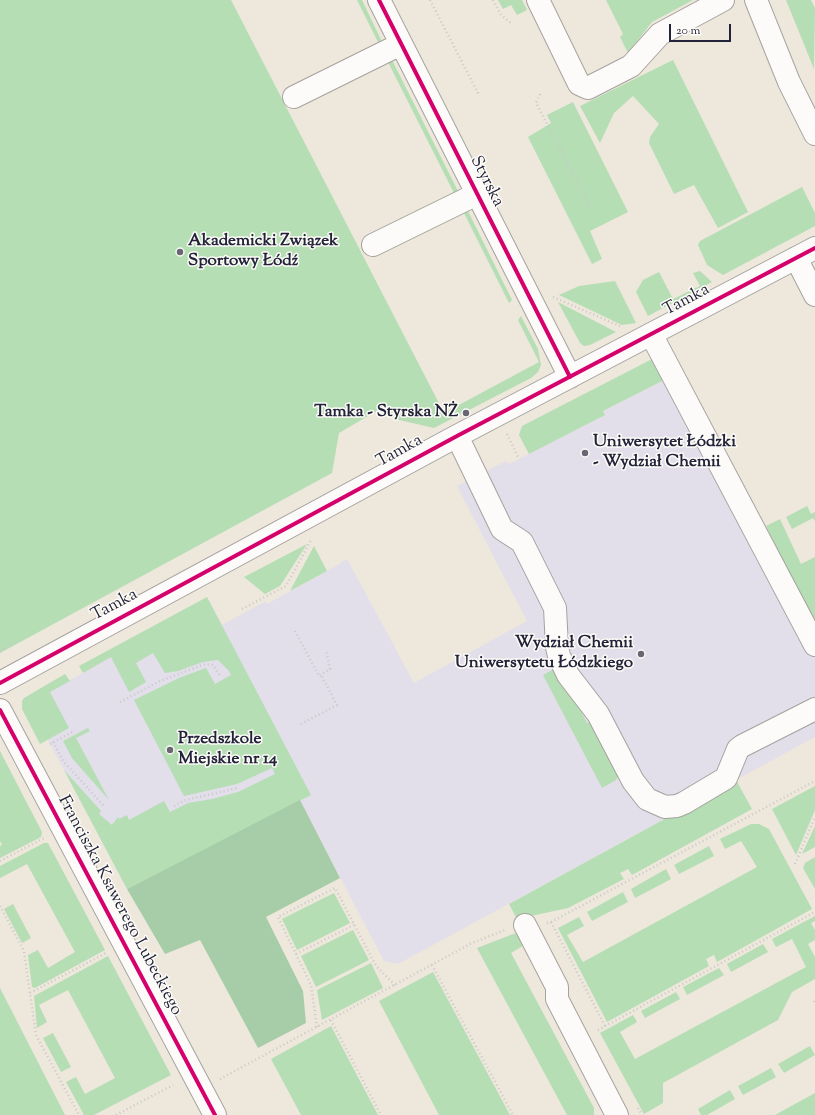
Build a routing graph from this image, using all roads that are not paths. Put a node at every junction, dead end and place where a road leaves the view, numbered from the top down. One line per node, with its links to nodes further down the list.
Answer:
1 (379, 0): 5 (street, Styrska)
2 (538, 0): 3 (street)
3 (723, 0)
4 (756, 0): 7 (street)
5 (401, 44): 6 (street); 8 (street, Styrska)
6 (294, 97)
7 (815, 134)
8 (477, 194): 9 (street); 14 (street, Styrska)
9 (373, 245)
10 (815, 248): 11 (street, Tamka)
11 (796, 258): 12 (street); 13 (street, Tamka)
12 (815, 295)
13 (651, 334): 14 (street, Tamka); 16 (street)
14 (570, 377): 15 (street, Tamka)
15 (457, 436): 17 (street, Tamka); 18 (street)
16 (815, 645)
17 (0, 683)
18 (815, 709)
19 (0, 710): 21 (street, Franciszka Ksawerego Lubeckiego)
20 (525, 925): 22 (street)
21 (214, 1115)
22 (617, 1115)

